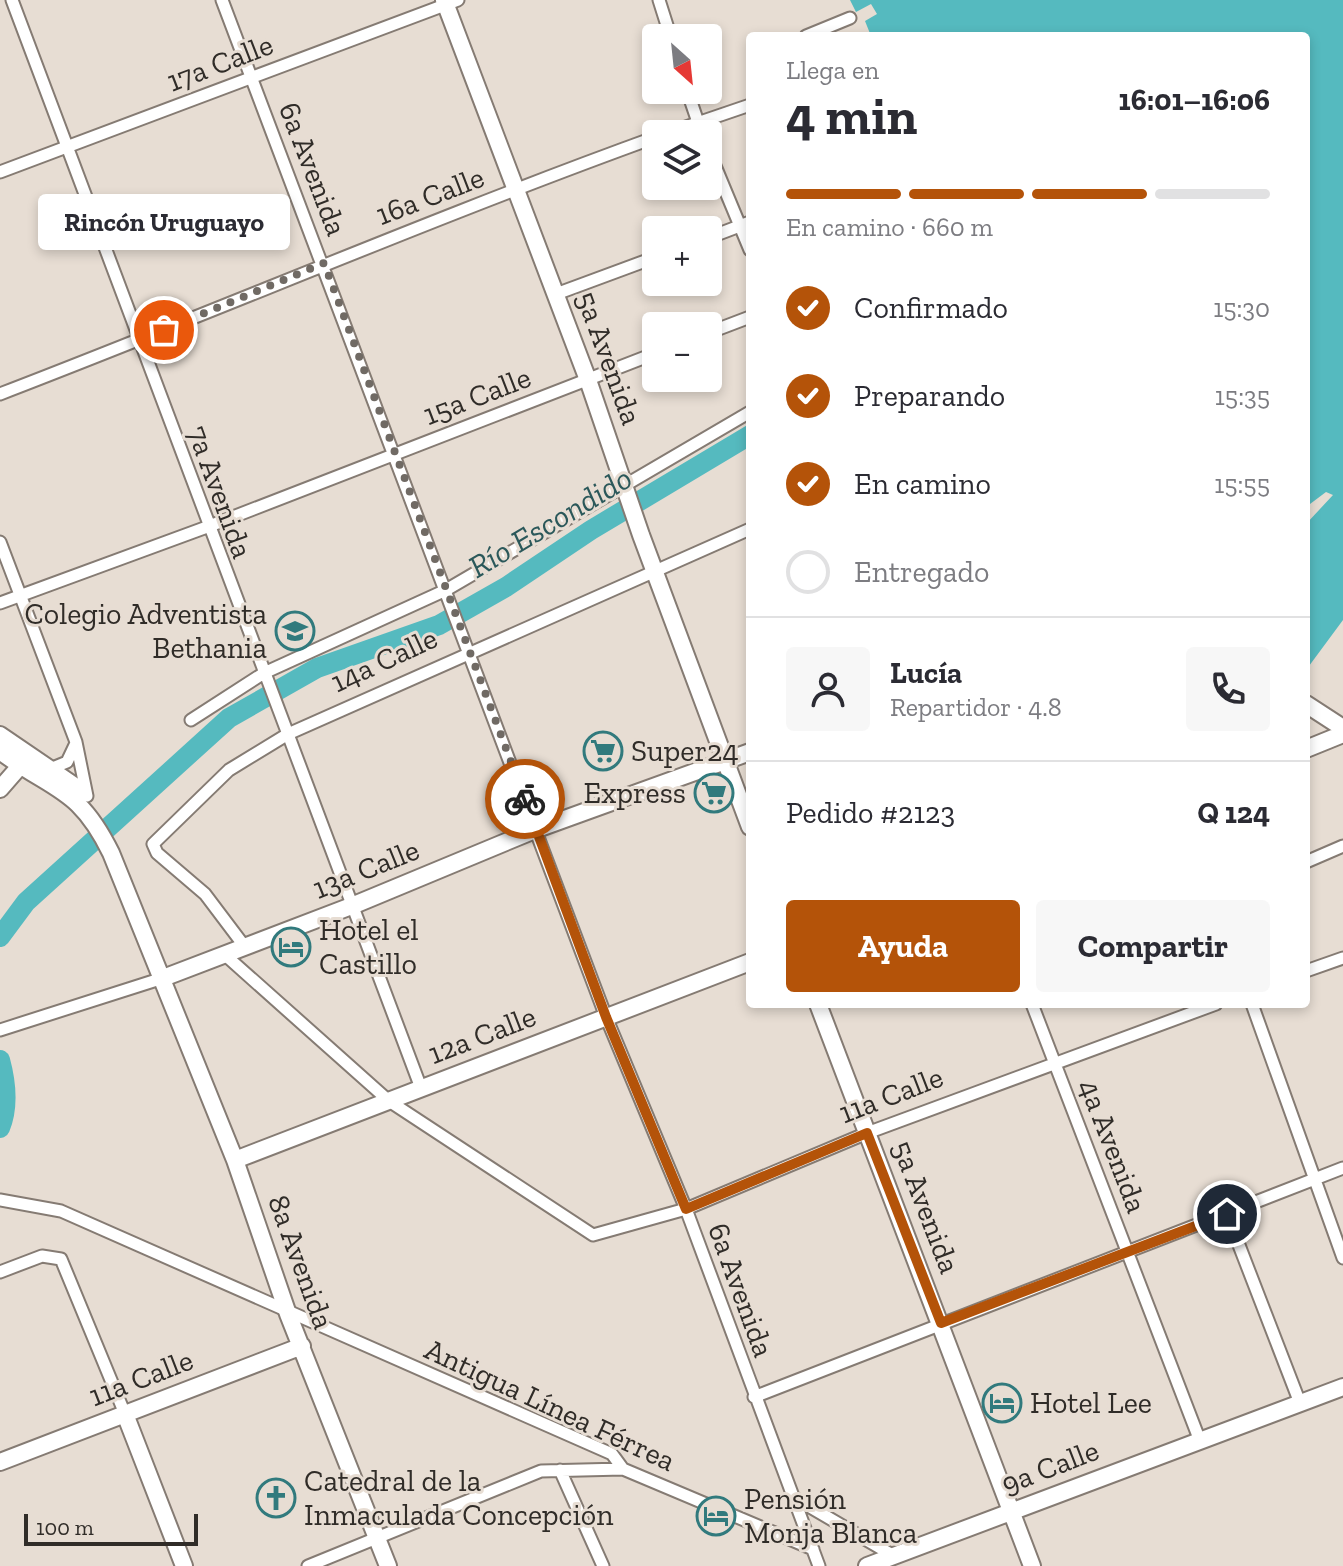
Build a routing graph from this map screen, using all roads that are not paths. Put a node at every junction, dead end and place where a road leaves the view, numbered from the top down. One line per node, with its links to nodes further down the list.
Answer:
1 (12, 0): 12 (street, 7a Avenida)
2 (222, 0): 8 (street, 6a Avenida)
3 (659, 0): 6 (street)
4 (449, 1): 8 (street, 17a Calle); 15 (street, 5a Avenida)
5 (850, 18): 7 (street)
6 (667, 24)
7 (816, 32)
8 (251, 76): 12 (street, 17a Calle); 19 (street, 6a Avenida)
9 (746, 107): 10 (street)
10 (717, 120)
11 (642, 142): 15 (street, 16a Calle)
12 (66, 147): 13 (street, 17a Calle); 23 (street, 7a Avenida)
13 (0, 172)
14 (722, 177): 16 (street)
15 (515, 188): 19 (street, 16a Calle); 20 (street, 5a Avenida)
16 (745, 224): 17 (street)
17 (722, 233)
18 (642, 262): 20 (street)
19 (324, 263): 23 (street, 16a Calle); 28 (street, 6a Avenida)
20 (556, 294): 25 (street, 5a Avenida)
21 (746, 319): 22 (street)
22 (722, 328)
23 (138, 341): 26 (street, 16a Calle); 30 (street, 7a Avenida)
24 (642, 359): 25 (street, 15a Calle)
25 (588, 380): 28 (street, 15a Calle); 29 (street, 5a Avenida)
26 (0, 394)
27 (746, 414): 29 (street)
28 (395, 453): 30 (street, 15a Calle); 34 (street, 6a Avenida)
29 (626, 489): 33 (street, 5a Avenida); 34 (street)
30 (207, 527): 35 (street, 15a Calle); 38 (street, 7a Avenida)
31 (746, 531): 33 (street, 14a Calle)
32 (0, 542): 35 (street, 8a Avenida)
33 (656, 571): 37 (street, 14a Calle); 49 (street, 5a Avenida)
34 (446, 591): 37 (street, 6a Avenida); 38 (street)
35 (20, 595): 36 (street, 15a Calle); 44 (street, 8a Avenida)
36 (0, 603)
37 (468, 646): 41 (street, 14a Calle); 55 (street, 6a Avenida)
38 (266, 677): 40 (street); 41 (street, 7a Avenida)
39 (1310, 707): 43 (street)
40 (191, 720)
41 (288, 734): 58 (street, 7a Avenida); 59 (street, 14a Calle)
42 (0, 735): 48 (street)
43 (1342, 735): 45 (street)
44 (76, 742): 50 (street); 52 (street, 8a Avenida)
45 (1310, 747)
46 (0, 751): 48 (street)
47 (746, 754): 49 (street, 13a Calle)
48 (25, 762): 50 (street, 8a Avenida); 51 (street); 54 (street, 8a Avenida)
49 (725, 762): 53 (street, 5a Avenida); 55 (street, 13a Calle)
50 (50, 769): 52 (street, 8a Avenida)
51 (0, 789)
52 (87, 796): 54 (street, 8a Avenida)
53 (746, 817)
54 (101, 821): 64 (street, 8a Avenida)
55 (537, 829): 58 (street, 13a Calle); 69 (street, 6a Avenida)
56 (1343, 846): 57 (street)
57 (1310, 860)
58 (354, 905): 59 (street, 13a Calle); 72 (street, 7a Avenida)
59 (245, 947): 60 (street, 13a Calle)
60 (224, 954): 64 (street, 13a Calle); 73 (street)
61 (1343, 958): 63 (street)
62 (746, 964): 69 (street, 12a Calle)
63 (1310, 970)
64 (163, 978): 70 (street, 13a Calle); 75 (street, 8a Avenida)
65 (820, 1008): 74 (street, 5a Avenida)
66 (1034, 1008): 71 (street, 4a Avenida)
67 (1205, 1008): 71 (street, 11a Calle)
68 (1253, 1008): 77 (street)
69 (606, 1017): 72 (street, 12a Calle); 79 (street, 6a Avenida)
70 (0, 1030)
71 (1055, 1063): 74 (street, 11a Calle); 81 (street, 4a Avenida)
72 (421, 1088): 73 (street, 12a Calle)
73 (389, 1101): 75 (street, 12a Calle); 79 (street, 11a Calle)
74 (867, 1133): 79 (street, 11a Calle); 85 (street, 5a Avenida)
75 (235, 1160): 84 (street, 8a Avenida)
76 (1343, 1168): 77 (street)
77 (1313, 1181): 80 (street); 82 (street)
78 (0, 1200): 84 (street, Antigua Línea Férrea)
79 (686, 1209): 88 (street, 6a Avenida)
80 (1227, 1214): 81 (street); 89 (street)
81 (1127, 1250): 85 (street); 91 (street, 4a Avenida)
82 (1343, 1258)
83 (0, 1272): 90 (street)
84 (288, 1314): 86 (street, 8a Avenida); 93 (street, Antigua Línea Férrea)
85 (941, 1323): 88 (street); 96 (street, 5a Avenida)
86 (302, 1346): 90 (street, 11a Calle); 97 (street, 8a Avenida)
87 (1343, 1387): 89 (street, 9a Calle)
88 (754, 1397): 95 (street, 6a Avenida)
89 (1300, 1403): 91 (street, 9a Calle)
90 (125, 1414): 92 (street, 11a Calle); 100 (street)
91 (1200, 1441): 96 (street, 9a Calle)
92 (0, 1462)
93 (623, 1469): 94 (street); 98 (street, Antigua Línea Férrea)
94 (560, 1470): 97 (street); 103 (street)
95 (793, 1497): 98 (street, 6a Avenida); 99 (street)
96 (1012, 1512): 99 (street, 9a Calle); 106 (street, 5a Avenida)
97 (377, 1539): 101 (street); 102 (street, 8a Avenida)
98 (813, 1549): 104 (street, 6a Avenida)
99 (894, 1556): 105 (street, 9a Calle)
100 (184, 1566)
101 (308, 1566)
102 (388, 1566)
103 (603, 1566)
104 (819, 1566)
105 (867, 1566)
106 (1032, 1566)

